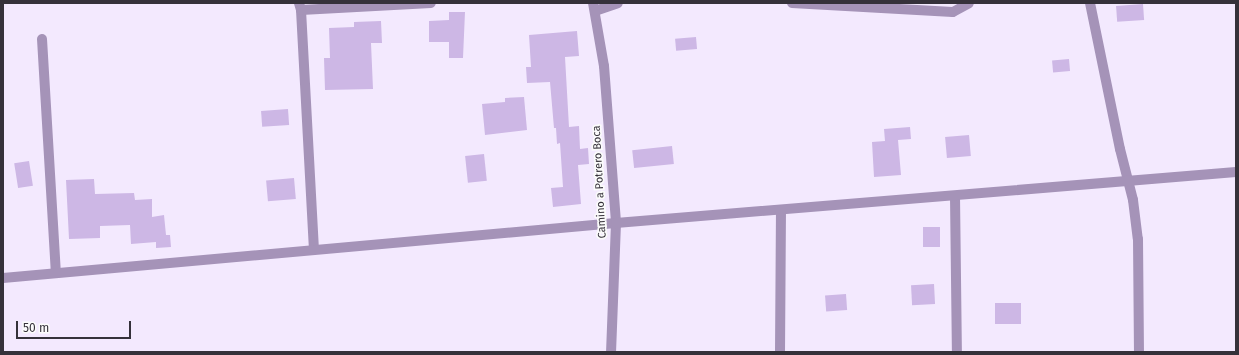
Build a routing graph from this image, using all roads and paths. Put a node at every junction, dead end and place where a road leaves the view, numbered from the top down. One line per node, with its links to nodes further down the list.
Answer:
1 (431, 3): 6 (street)
2 (618, 3): 7 (street)
3 (792, 3): 4 (street)
4 (969, 3)
5 (1090, 3): 10 (street)
6 (300, 6): 14 (street)
7 (594, 7): 13 (street, Camino a Potrero Boca)
8 (42, 39): 15 (street)
9 (1236, 172): 10 (street)
10 (1128, 181): 11 (street); 20 (street)
11 (955, 196): 12 (street); 19 (street)
12 (781, 210): 13 (street); 18 (street)
13 (616, 223): 14 (street); 17 (street, Camino a Potrero Boca)
14 (314, 250): 15 (street)
15 (56, 273): 16 (street)
16 (3, 278)
17 (611, 352)
18 (780, 352)
19 (957, 352)
20 (1139, 352)

